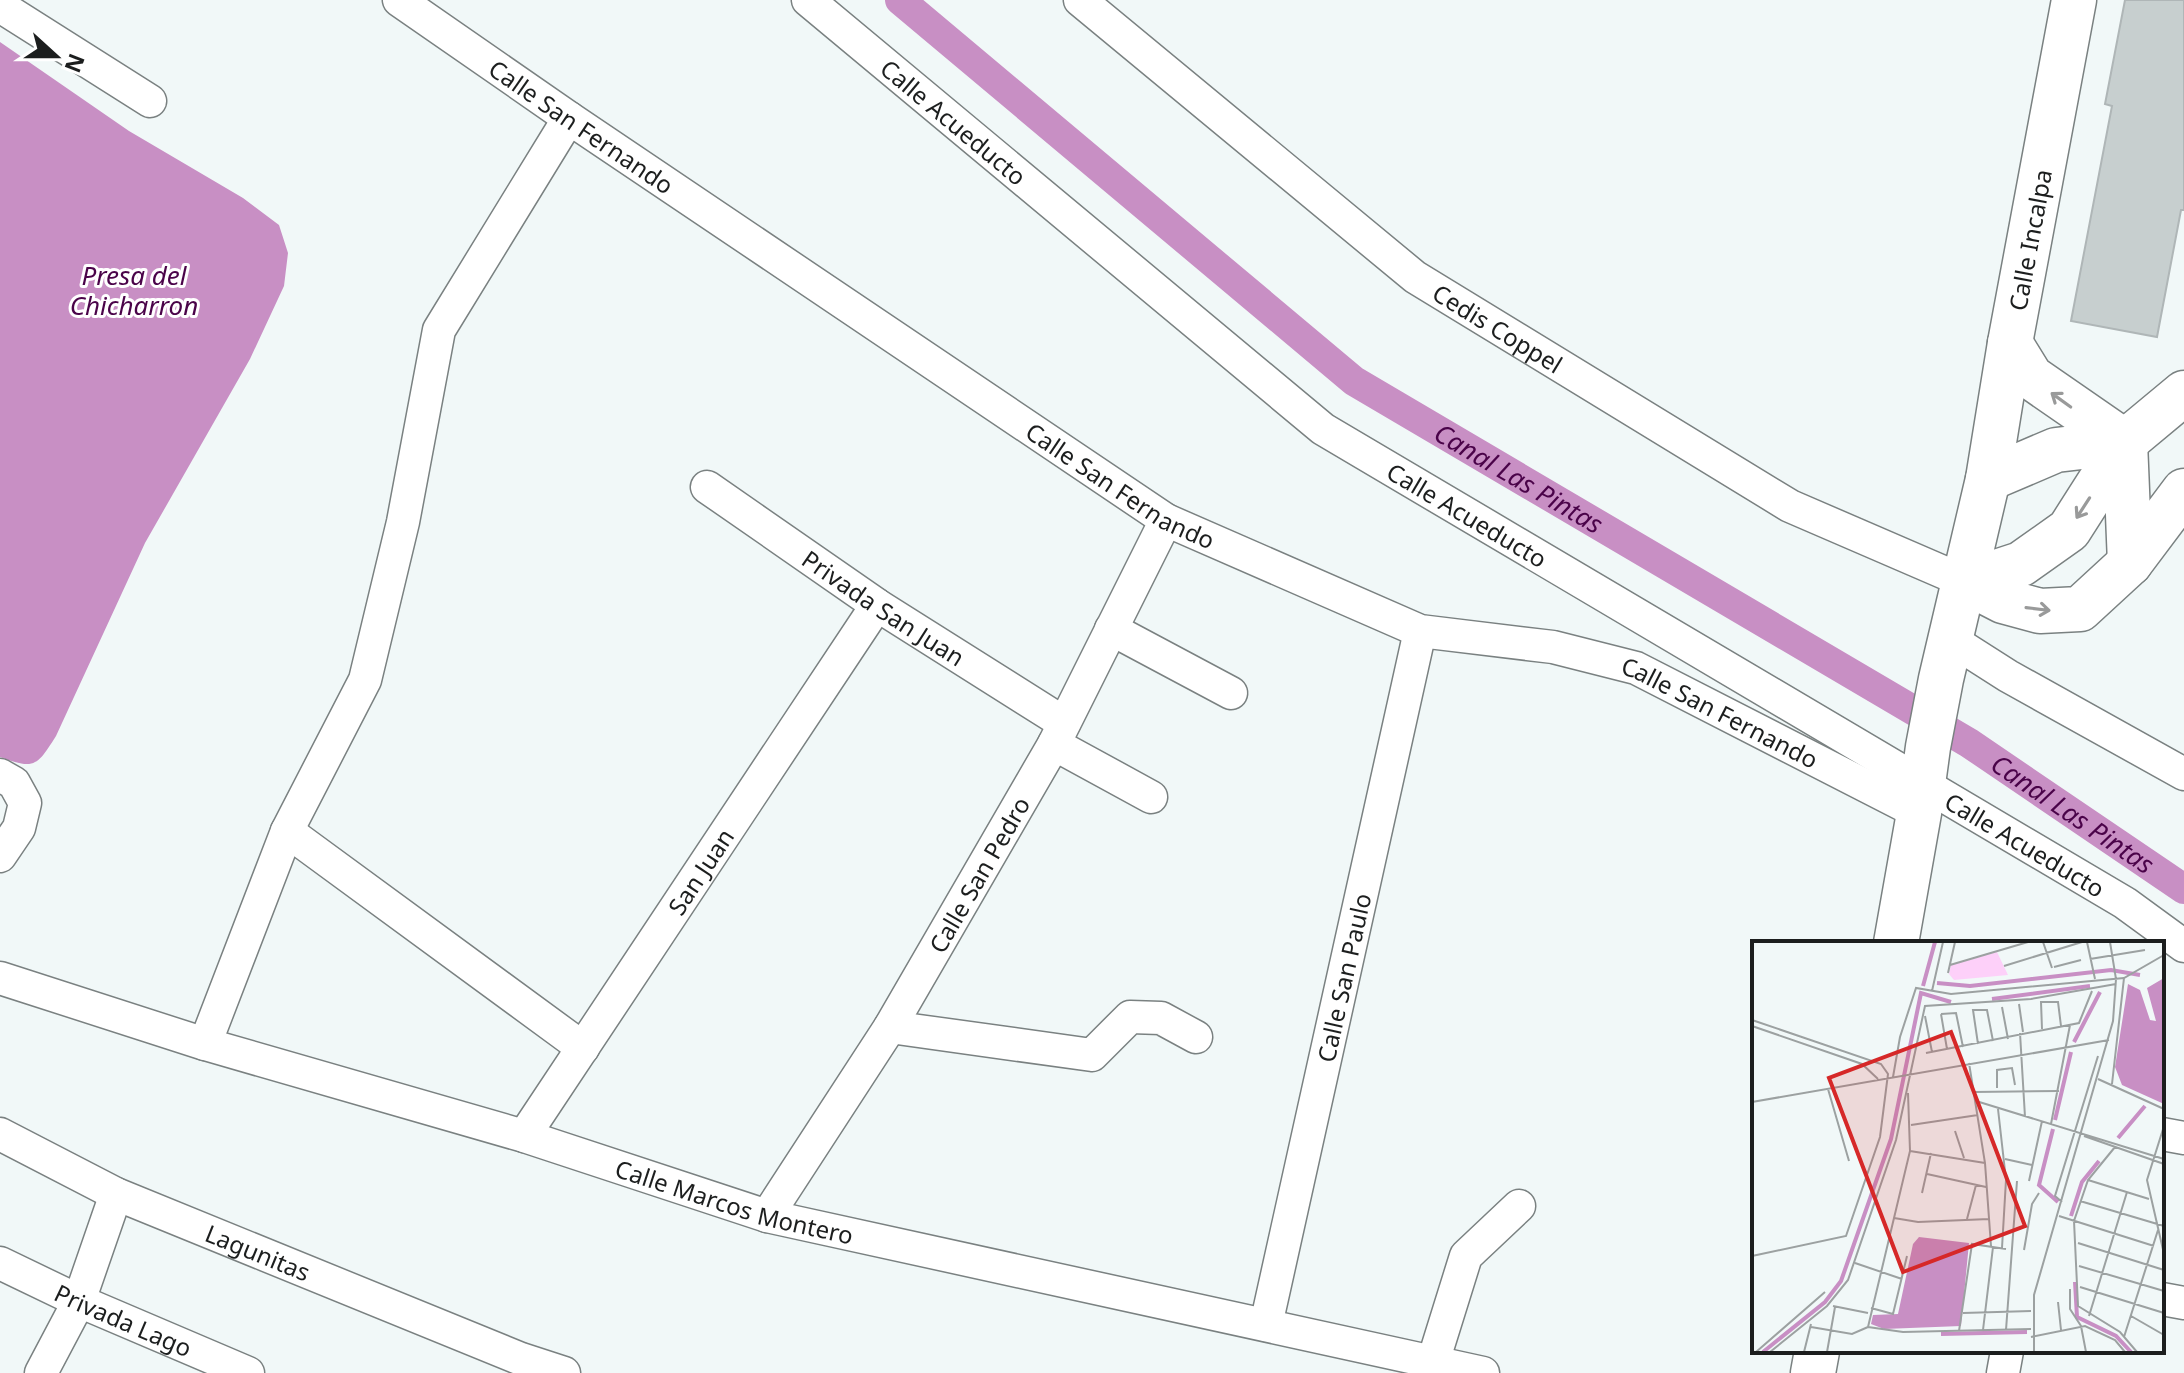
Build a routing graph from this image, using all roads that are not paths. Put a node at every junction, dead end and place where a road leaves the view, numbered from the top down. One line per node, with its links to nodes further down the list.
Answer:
1 (399, 0): 7 (street, Calle San Fernando)
2 (808, 0): 25 (street, Calle Acueducto)
3 (1080, 0): 16 (street, Cedis Coppel)
4 (2074, 0): 8 (street, Calle Incalpa)
5 (0, 6): 6 (street)
6 (150, 101)
7 (569, 118): 14 (street, Calle San Fernando); 27 (street)
8 (2010, 343): 10 (street, one-way to 8); 11 (street, Calle Incalpa)
9 (2184, 393): 10 (street)
10 (2125, 442): 11 (street); 15 (street); 16 (street, one-way to 16)
11 (1988, 479): 16 (street, Calle Incalpa)
12 (707, 487): 17 (street, Privada San Juan)
13 (2184, 491): 15 (street)
14 (1166, 520): 18 (street, Calle San Pedro); 19 (street, Calle San Fernando)
15 (2130, 563): 16 (street, one-way to 15)
16 (1966, 582): 20 (street)
17 (877, 605): 22 (street, Privada San Juan); 35 (street, San Juan)
18 (1111, 629): 21 (street); 22 (street, Calle San Pedro)
19 (1420, 631): 25 (street, Calle San Fernando); 47 (street, Calle San Paulo)
20 (1946, 659): 23 (street); 25 (street)
21 (1231, 693)
22 (1059, 734): 26 (street, Privada San Juan); 32 (street, Calle San Pedro)
23 (2184, 774)
24 (0, 775): 28 (street)
25 (1923, 781): 29 (street); 30 (street, Calle Acueducto)
26 (1151, 797)
27 (287, 831): 34 (street); 35 (street)
28 (0, 856)
29 (1896, 941)
30 (2184, 946)
31 (0, 978): 34 (street, Calle Marcos Montero)
32 (890, 1027): 33 (street); 42 (street, Calle San Pedro)
33 (1196, 1037)
34 (205, 1044): 38 (street, Calle Marcos Montero)
35 (583, 1048): 38 (street, San Juan)
36 (0, 1134): 40 (street, Lagunitas)
37 (2164, 1134): 39 (street)
38 (524, 1136): 42 (street, Calle Marcos Montero)
39 (2184, 1138)
40 (116, 1194): 45 (street); 51 (street, Lagunitas)
41 (1519, 1206): 50 (street)
42 (767, 1216): 47 (street, Calle Marcos Montero)
43 (0, 1263): 45 (street, Privada Lago)
44 (2164, 1299): 46 (street)
45 (79, 1301): 52 (street); 53 (street, Privada Lago)
46 (2184, 1303)
47 (1266, 1325): 50 (street, Calle Marcos Montero)
48 (1817, 1353): 56 (street)
49 (2007, 1353): 57 (street)
50 (1414, 1364): 55 (street, Calle Marcos Montero)
51 (518, 1366): 54 (street, Lagunitas)
52 (41, 1373)
53 (248, 1373)
54 (564, 1373)
55 (1483, 1373)
56 (1813, 1373)
57 (2003, 1373)

